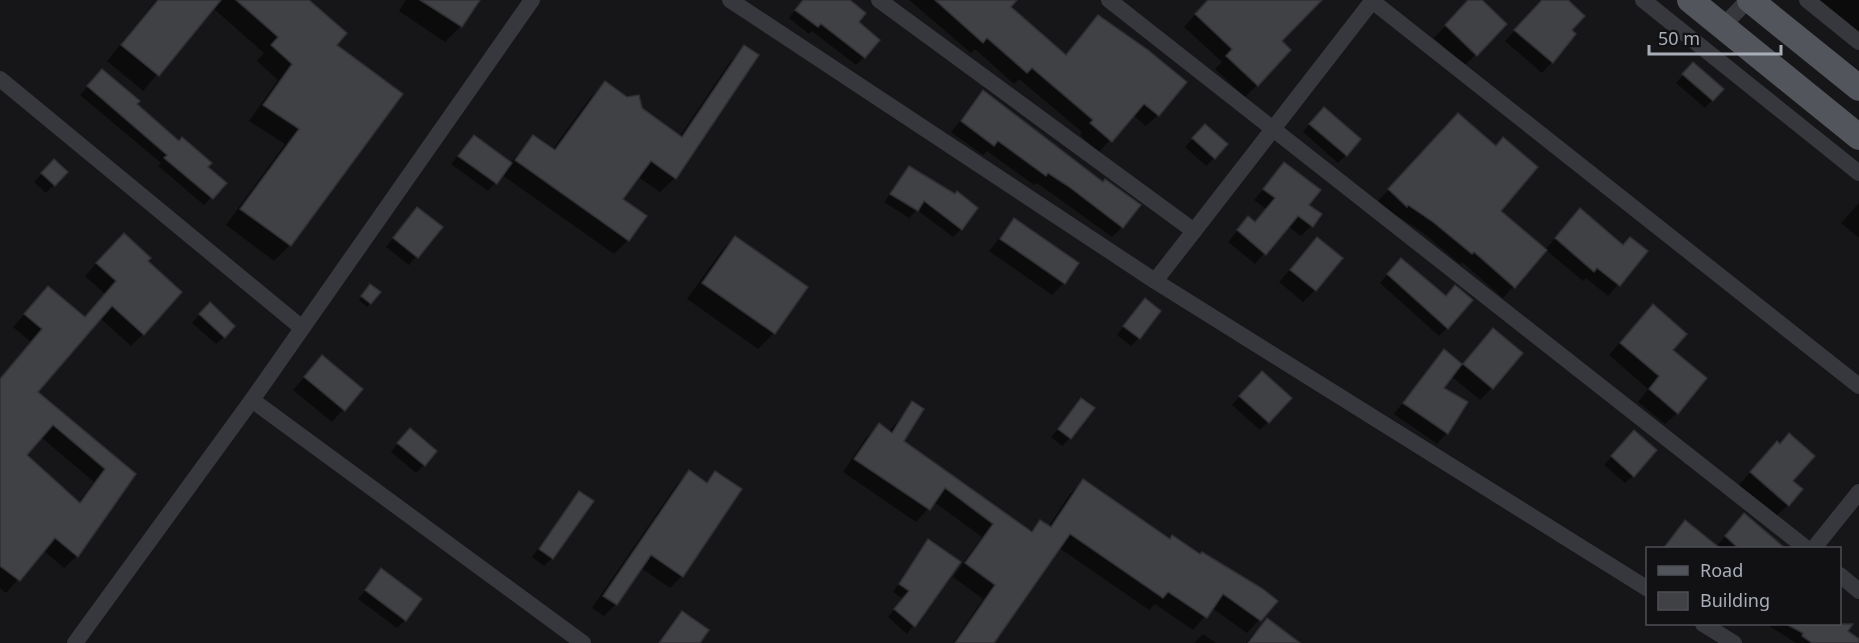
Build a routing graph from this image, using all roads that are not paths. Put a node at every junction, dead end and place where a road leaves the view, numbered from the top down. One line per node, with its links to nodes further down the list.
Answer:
1 (532, 0): 19 (street)
2 (730, 0): 18 (street)
3 (879, 0): 17 (street)
4 (1109, 0): 14 (street)
5 (1372, 0): 14 (street); 20 (street)
6 (1643, 0): 16 (street)
7 (1690, 0): 10 (main road)
8 (1749, 0): 10 (street); 13 (main road)
9 (1807, 0): 11 (street)
10 (1723, 26): 15 (main road)
11 (1859, 42)
12 (0, 79): 19 (street)
13 (1859, 88)
14 (1273, 131): 17 (street); 23 (street)
15 (1859, 137)
16 (1859, 172)
17 (1194, 231): 18 (street)
18 (1155, 281): 26 (street)
19 (302, 328): 21 (street)
20 (1859, 386)
21 (252, 400): 29 (street); 30 (street)
22 (1859, 492): 24 (street)
23 (1803, 547)
24 (1816, 547)
25 (1841, 577): 27 (street)
26 (1646, 588)
27 (1859, 591)
28 (1704, 625): 31 (street)
29 (75, 643)
30 (583, 643)
31 (1734, 643)

